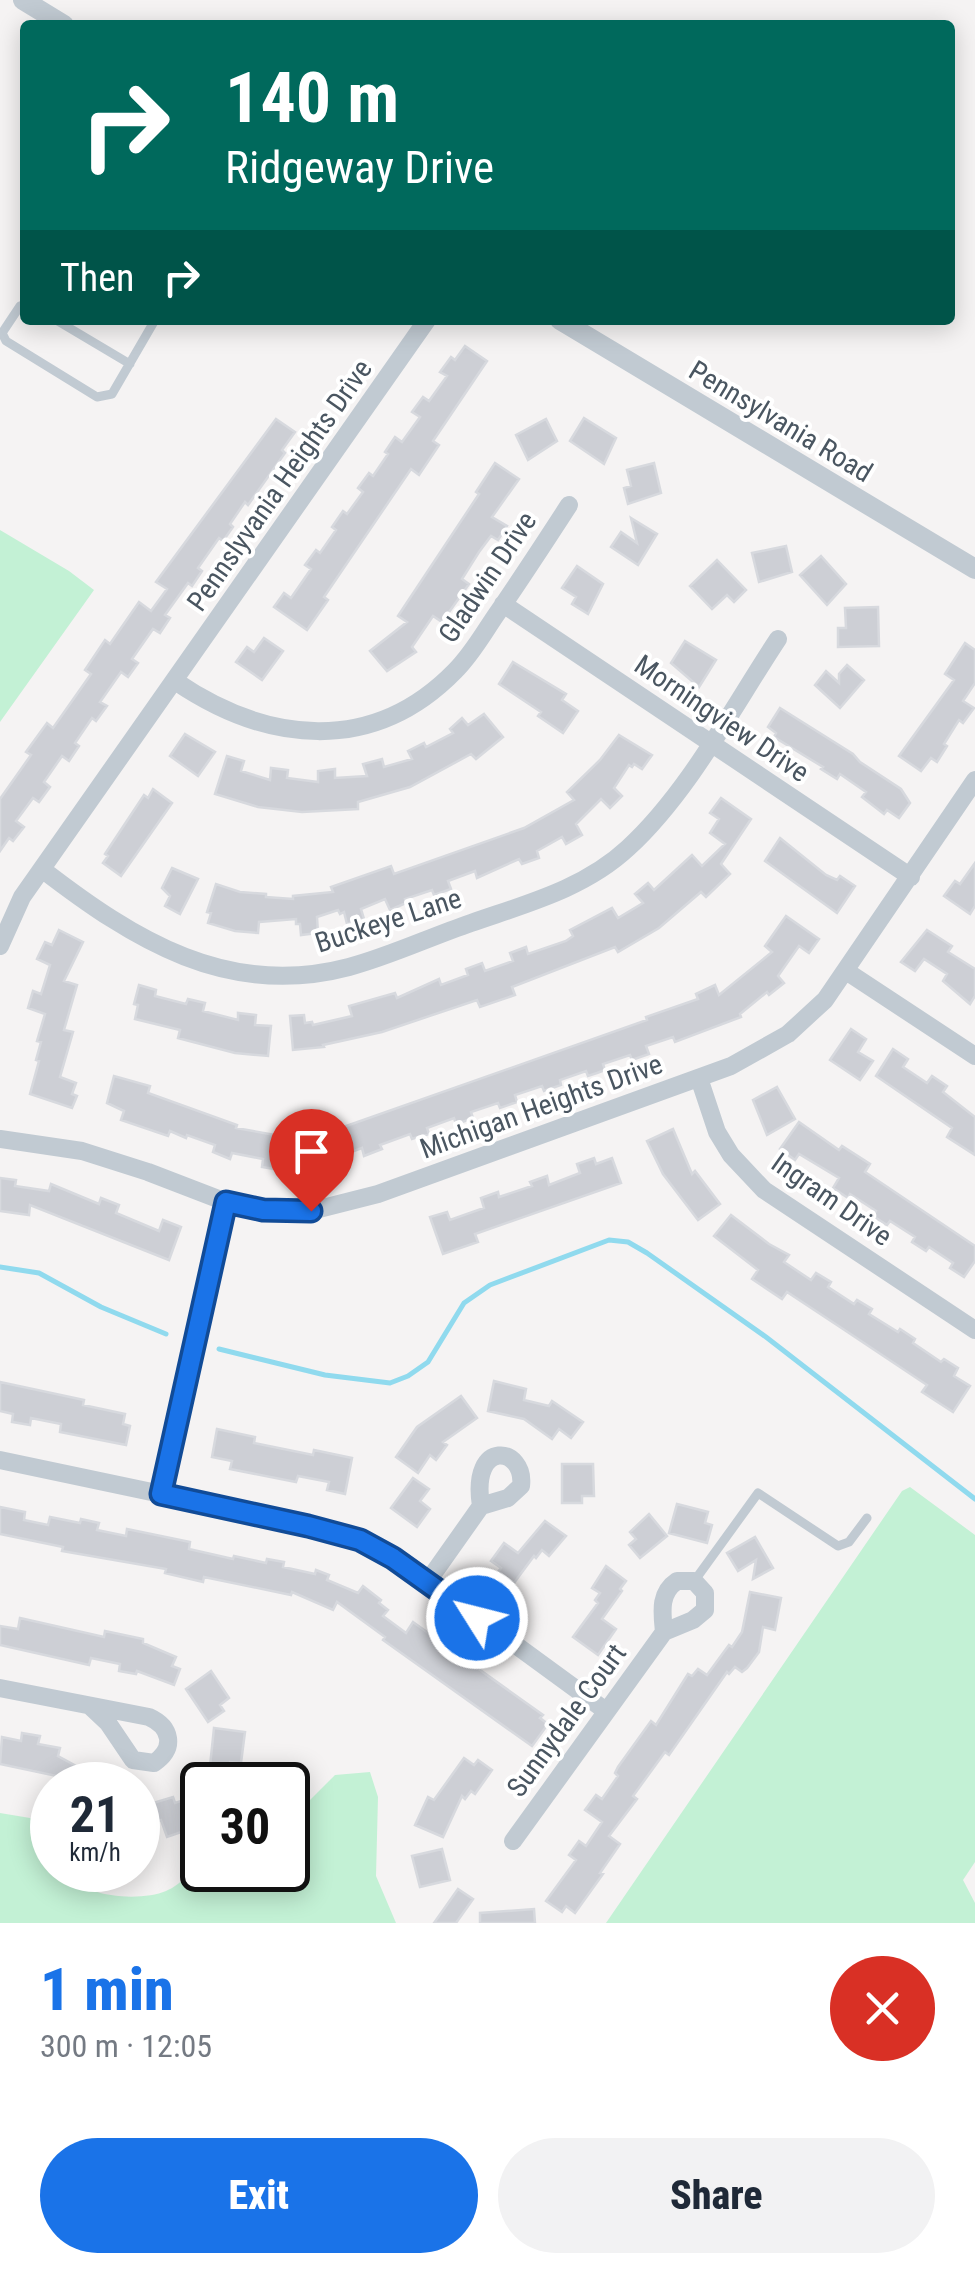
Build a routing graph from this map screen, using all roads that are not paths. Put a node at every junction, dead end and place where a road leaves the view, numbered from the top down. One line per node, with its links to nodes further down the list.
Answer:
1 (23, 0): 2 (street)
2 (56, 20)
3 (20, 306): 8 (lane)
4 (64, 325): 8 (lane)
5 (152, 325): 8 (lane)
6 (424, 325): 13 (street, Pennslyvania Heights Drive)
7 (568, 325): 10 (street, Pennsylvania Road)
8 (130, 364)
9 (569, 505): 11 (street, Gladwin Drive)
10 (975, 569)
11 (504, 604): 13 (street, Gladwin Drive); 14 (street, Morningview Drive)
12 (778, 638): 14 (street, Buckeye Lane)
13 (175, 681): 16 (street, Pennslyvania Heights Drive)
14 (710, 742): 16 (street, Buckeye Lane); 17 (street, Morningview Drive)
15 (975, 780): 17 (street, Michigan Heights Drive)
16 (42, 869): 18 (street, Pennslyvania Heights Drive)
17 (910, 877): 19 (street, Michigan Heights Drive)
18 (0, 946)
19 (846, 971): 20 (street); 21 (street, Michigan Heights Drive)
20 (975, 1056)
21 (698, 1078): 23 (street, Michigan Heights Drive); 24 (street, Ingram Drive)
22 (0, 1139): 23 (street, Michigan Heights Drive)
23 (226, 1202): 26 (street)
24 (975, 1330)
25 (0, 1460): 26 (street)
26 (161, 1494): 30 (street)
27 (481, 1506): 30 (street)
28 (867, 1518): 29 (lane)
29 (694, 1581): 31 (street, Sunnydale Court); 31 (street, Sunnydale Court)
30 (428, 1582): 34 (street)
31 (664, 1632): 34 (street, Sunnydale Court)
32 (0, 1688): 33 (street)
33 (91, 1706)
34 (606, 1711): 35 (street, Sunnydale Court)
35 (513, 1841)

